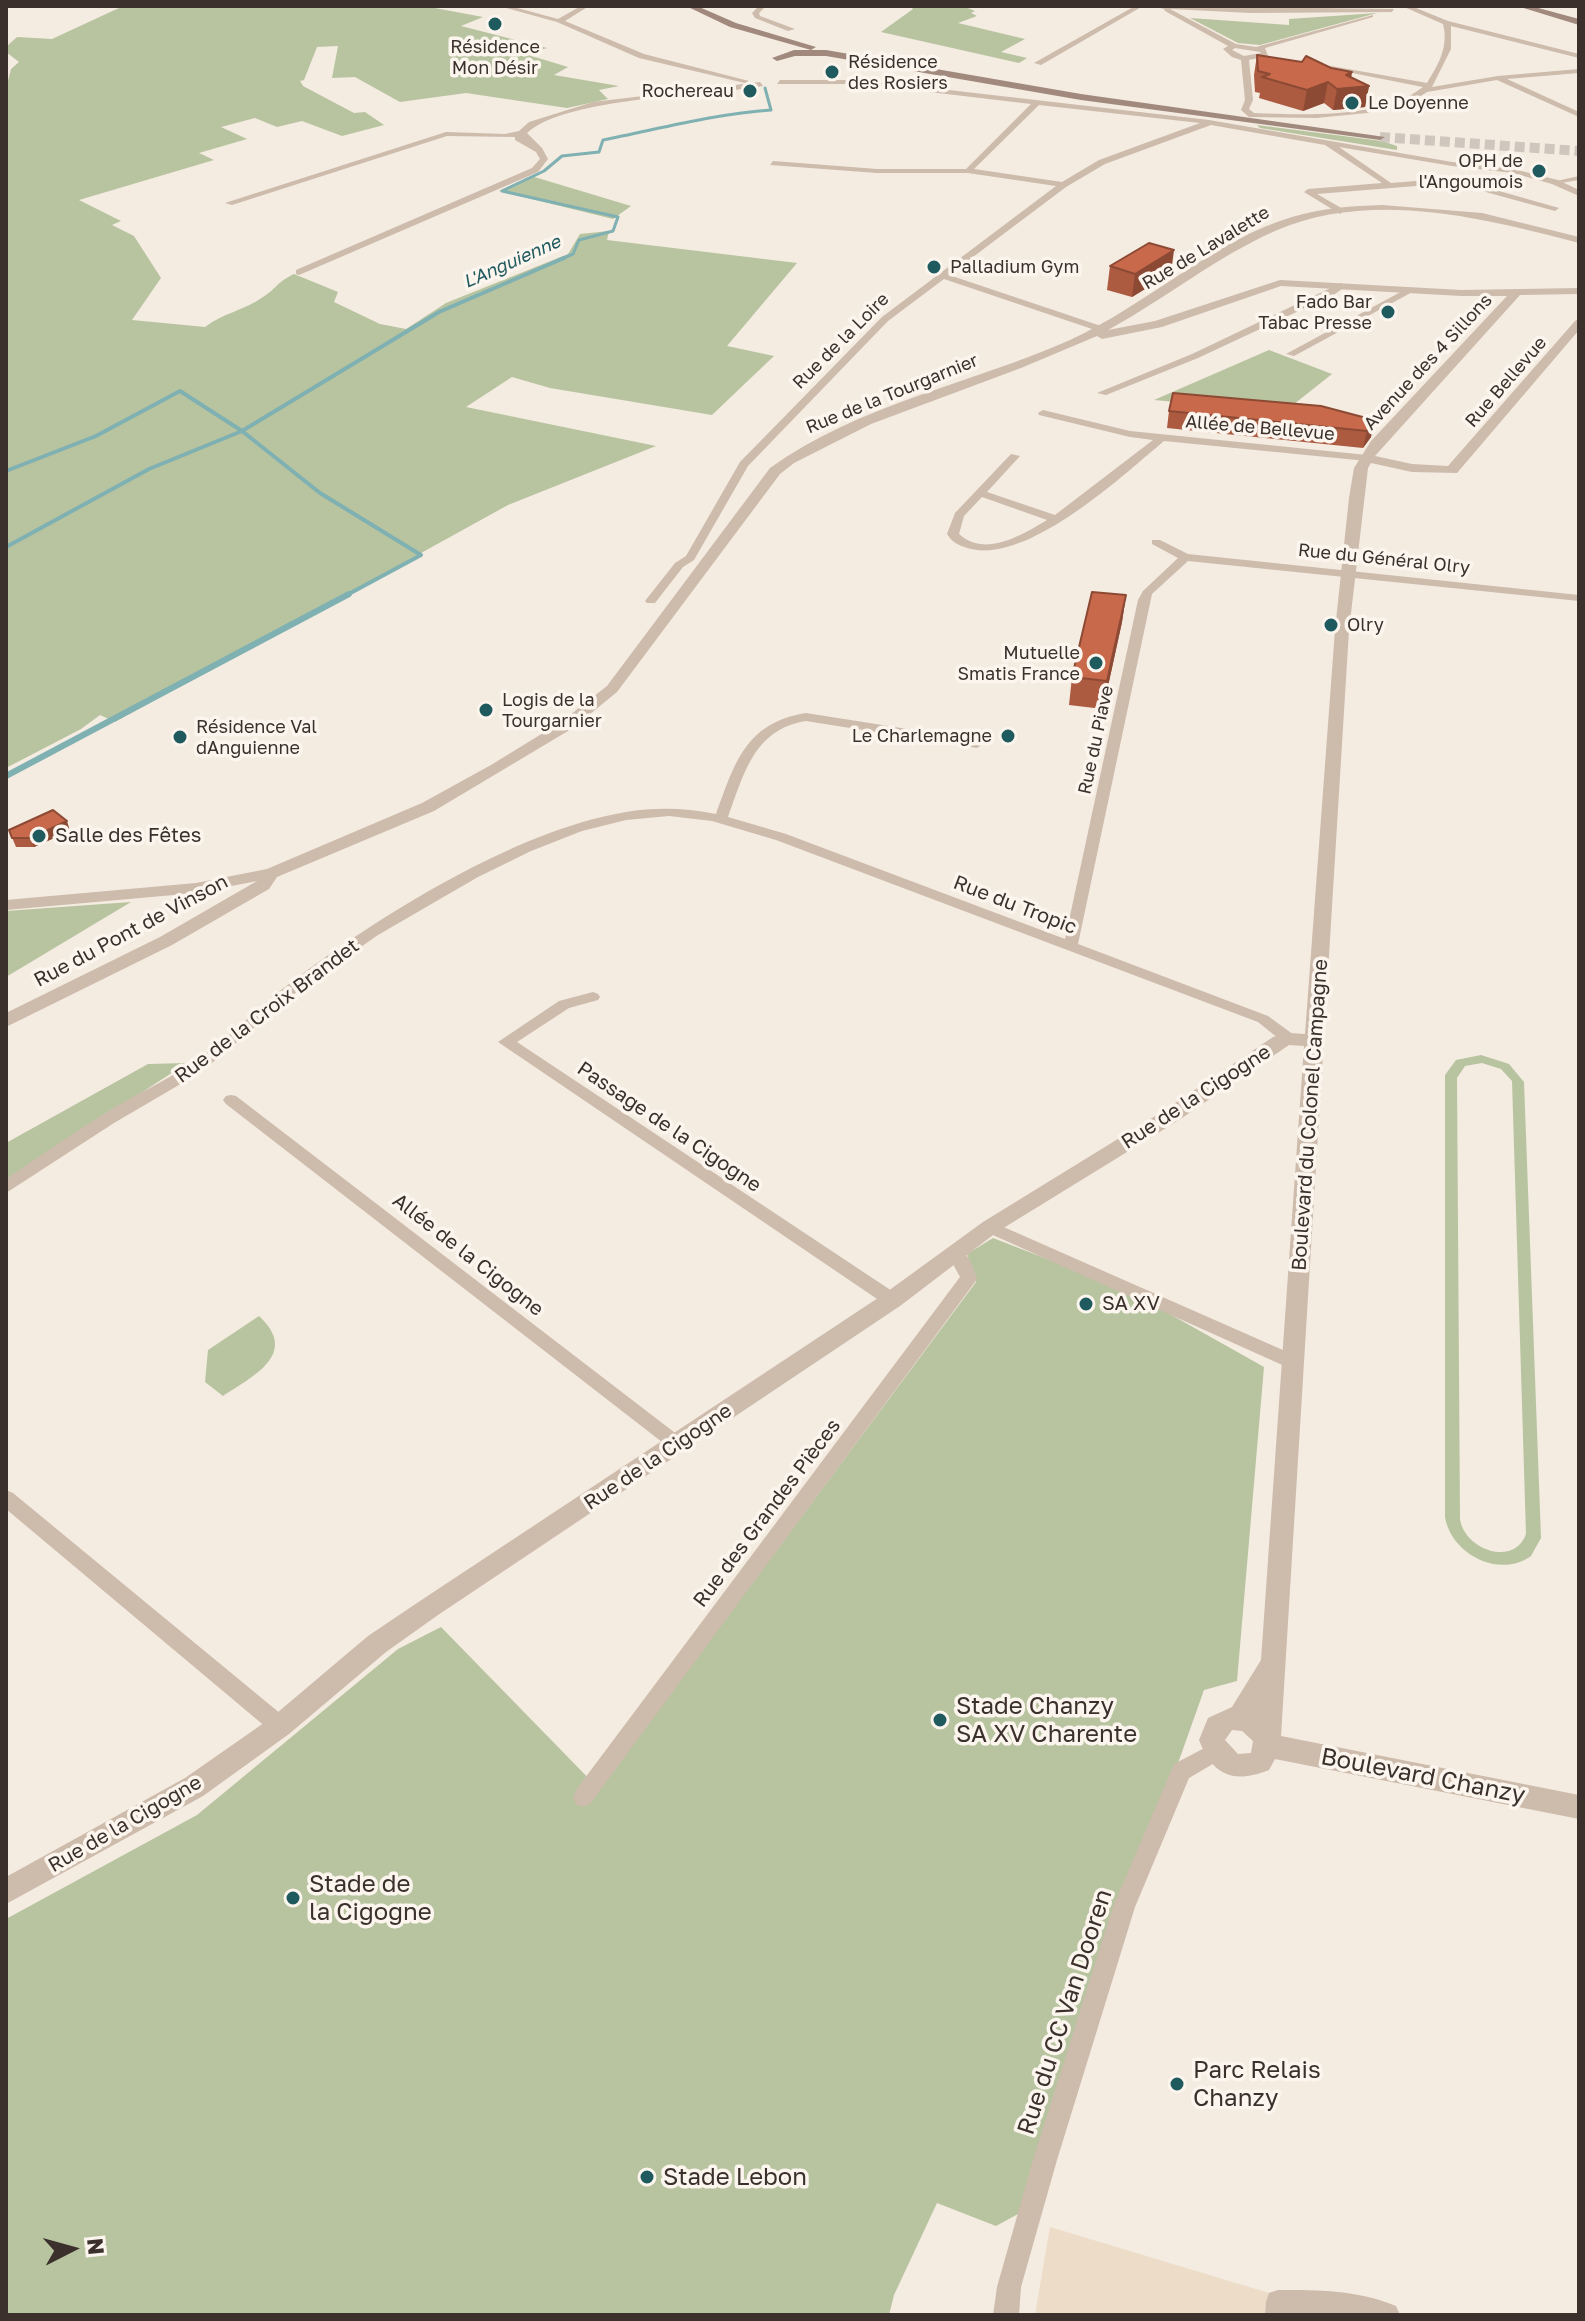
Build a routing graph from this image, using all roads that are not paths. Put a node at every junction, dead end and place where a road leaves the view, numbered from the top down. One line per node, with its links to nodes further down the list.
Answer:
1 (502, 6): 11 (street)
2 (586, 6): 11 (street)
3 (690, 6): 14 (main road)
4 (699, 6): 22 (main road)
5 (763, 6): 15 (street)
6 (1140, 6): 21 (street)
7 (1521, 6): 12 (main road)
8 (1159, 7): 10 (street); 16 (street)
9 (1406, 7): 10 (street); 13 (street)
10 (1392, 10): 17 (street)
11 (559, 21): 28 (street)
12 (1579, 22)
13 (1446, 23): 18 (street); 32 (street)
14 (733, 25): 22 (main road); 26 (main road)
15 (791, 29)
16 (1234, 46): 17 (street); 19 (street)
17 (1261, 52): 19 (street); 20 (street)
18 (1579, 56)
19 (1245, 58): 39 (street)
20 (1278, 58)
21 (1038, 63)
22 (909, 66): 24 (main road); 26 (main road)
23 (1323, 67): 32 (street)
24 (932, 70): 27 (main road); 39 (main road)
25 (1579, 71): 29 (street)
26 (776, 72): 30 (street); 34 (street)
27 (944, 72): 33 (main road); 37 (main road)
28 (731, 78): 30 (street); 31 (street)
29 (1498, 78): 32 (street); 38 (street)
30 (760, 82): 31 (street)
31 (726, 88): 41 (street)
32 (1426, 88): 37 (street)
33 (1055, 98): 34 (street); 35 (main road); 36 (street)
34 (1034, 100): 35 (street); 44 (street)
35 (1080, 107): 36 (street)
36 (1143, 115): 40 (street)
37 (1295, 115): 39 (street)
38 (1579, 115)
39 (1245, 120): 40 (street); 42 (street)
40 (1205, 124): 48 (street, Rue de la Loire)
41 (522, 133): 50 (street); 54 (street)
42 (1330, 143): 46 (street); 47 (street)
43 (773, 163): 44 (street)
44 (968, 171): 48 (street)
45 (1579, 178): 46 (street)
46 (1555, 182): 49 (street)
47 (1387, 183): 51 (street); 52 (street)
48 (1063, 185): 55 (street, Rue de la Loire)
49 (1579, 193)
50 (229, 203)
51 (1555, 208)
52 (1340, 211): 53 (street, Rue de Lavalette); 61 (street, Rue de Lavalette)
53 (1579, 240)
54 (299, 272)
55 (941, 275): 61 (street); 76 (street, Rue de la Loire)
56 (1341, 286): 57 (street, Rue de la Tourgarnier); 61 (street, Rue de la Tourgarnier); 63 (street)
57 (1411, 290): 59 (street, Rue de la Tourgarnier); 62 (street)
58 (1579, 291): 59 (street, Rue de la Tourgarnier)
59 (1517, 292): 67 (street, Avenue des 4 Sillons)
60 (1577, 328): 68 (street, Rue Bellevue)
61 (1098, 332): 76 (street, Rue de la Tourgarnier)
62 (1291, 354)
63 (1102, 393)
64 (1043, 413): 65 (street)
65 (1162, 438): 67 (street, Allée de Bellevue); 71 (street, Allée de Bellevue)
66 (1015, 456): 70 (street, Allée de Bellevue)
67 (1367, 458): 68 (street); 69 (street, Avenue des 4 Sillons)
68 (1412, 468): 69 (street)
69 (1358, 491): 74 (street, Boulevard du Colonel Campagne)
70 (979, 493): 71 (street); 71 (street, Allée de Bellevue)
71 (1056, 519)
72 (1156, 542): 73 (street)
73 (1185, 557): 74 (street, Rue du Général Olry); 81 (street, Rue du Piave)
74 (1348, 572): 75 (street, Rue du Général Olry); 85 (street, Boulevard du Colonel Campagne)
75 (1579, 598)
76 (678, 601): 79 (street, Rue de la Tourgarnier)
77 (977, 744): 78 (street)
78 (721, 818): 81 (street, Rue du Tropic); 87 (street, Rue de la Croix Brandet)
79 (271, 873): 80 (street); 83 (street, Rue du Pont de Vinson)
80 (6, 905)
81 (1070, 947): 84 (street, Rue du Tropic)
82 (593, 997): 90 (street, Passage de la Cigogne)
83 (6, 1021)
84 (1289, 1039): 85 (street, Rue de la Cigogne); 88 (street, Rue de la Cigogne)
85 (1316, 1041): 91 (street, Boulevard du Colonel Campagne)
86 (231, 1100): 92 (street, Allée de la Cigogne)
87 (6, 1187)
88 (990, 1227): 89 (street, Rue de la Cigogne); 91 (street)
89 (955, 1253): 90 (street, Rue de la Cigogne); 99 (street, Rue des Grandes Pièces)
90 (892, 1300): 92 (street, Rue de la Cigogne)
91 (1295, 1363): 94 (street, Boulevard du Colonel Campagne)
92 (677, 1444): 96 (street, Rue de la Cigogne)
93 (6, 1498): 96 (street)
94 (1272, 1657): 95 (street, Boulevard du Colonel Campagne); 97 (street, Boulevard du Colonel Campagne)
95 (1240, 1718): 97 (street); 98 (street)
96 (280, 1726): 101 (street, Rue de la Cigogne)
97 (1266, 1742): 98 (street); 100 (street, Boulevard Chanzy)
98 (1216, 1751): 102 (street, Rue du CC Van Dooren)
99 (583, 1797)
100 (1579, 1807)
101 (6, 1891)
102 (1006, 2315)
103 (1278, 2315): 104 (street)
104 (1387, 2315)

